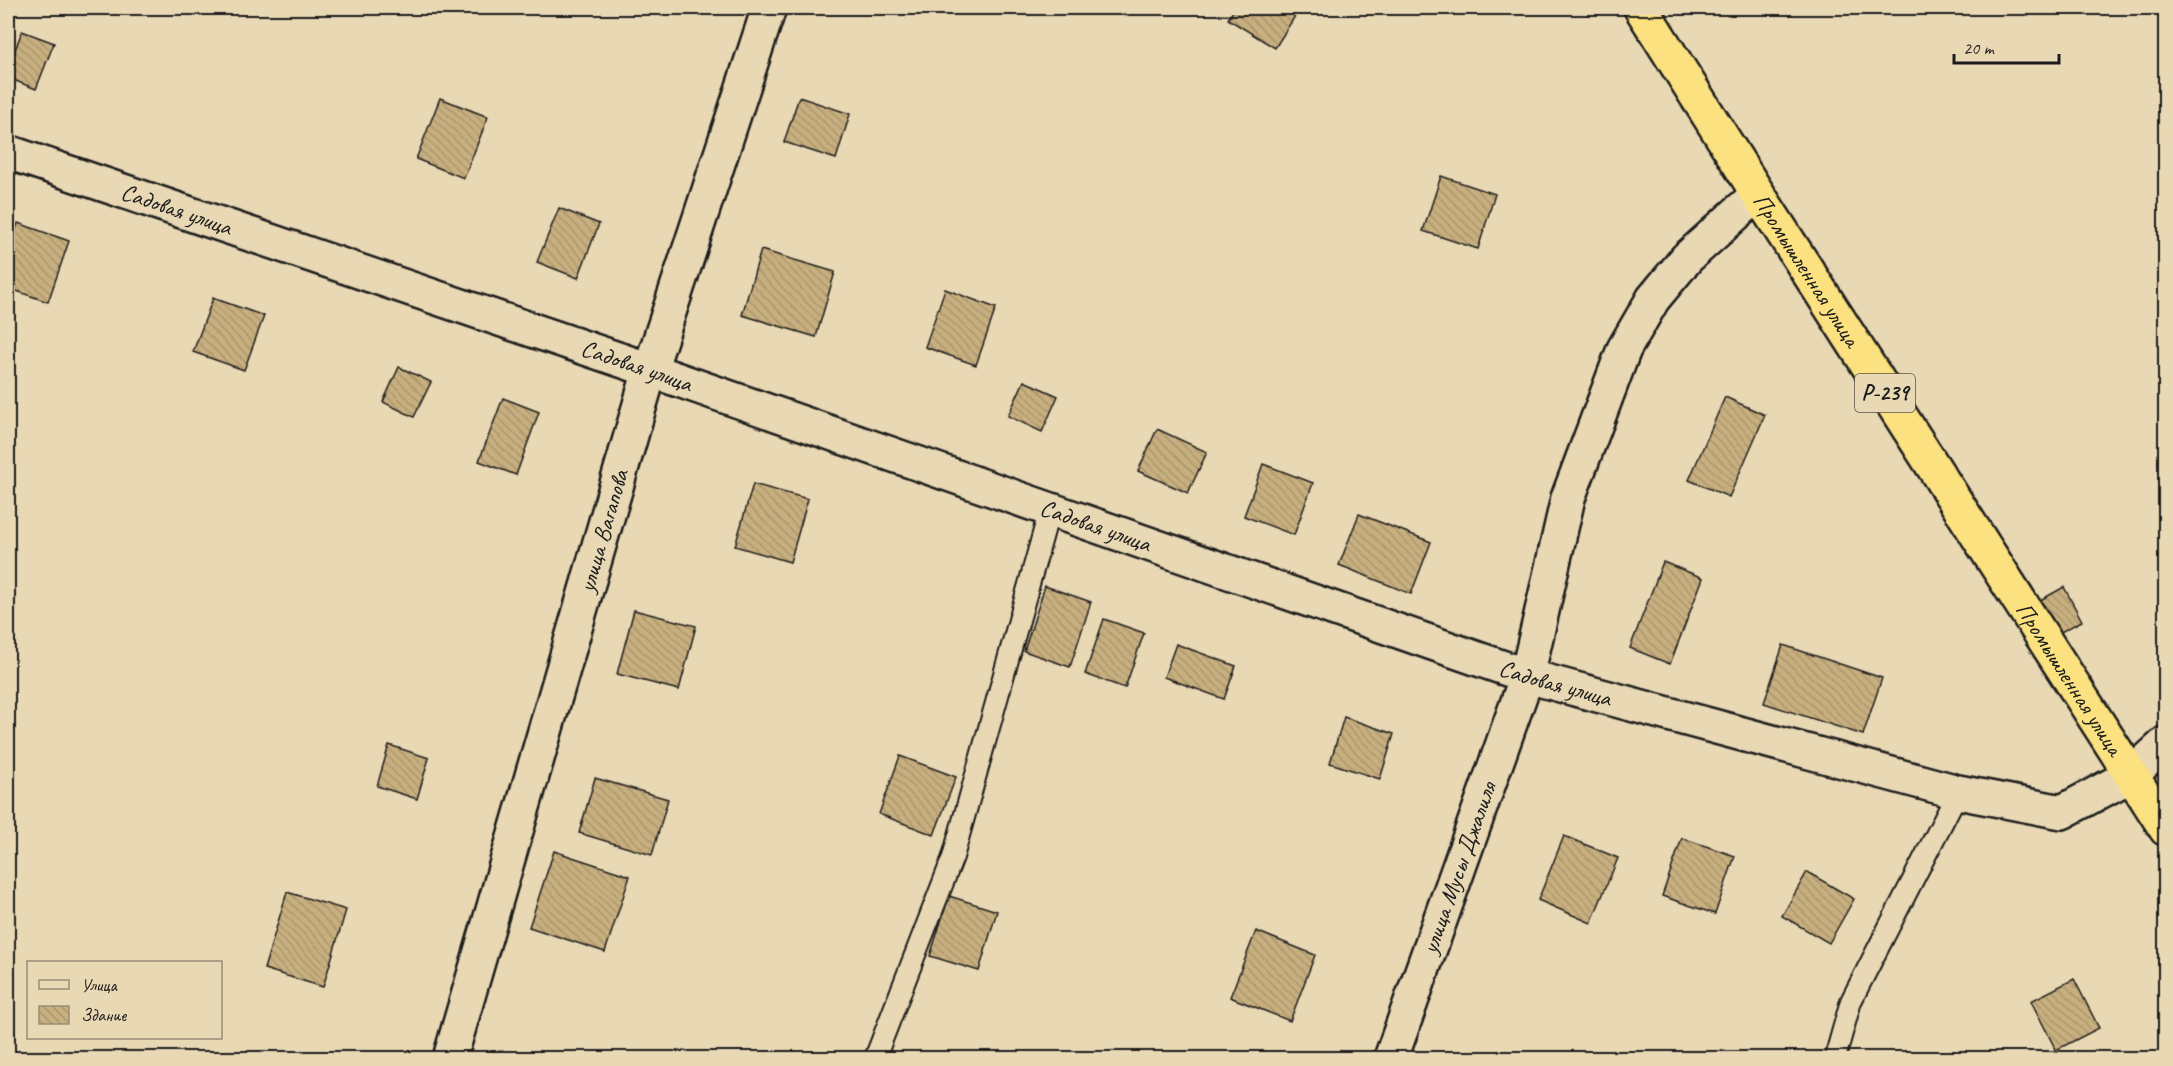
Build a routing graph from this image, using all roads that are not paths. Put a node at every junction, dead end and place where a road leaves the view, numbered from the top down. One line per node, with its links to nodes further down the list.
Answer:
1 (769, 8): 5 (street, улица Вагапова)
2 (1641, 8): 4 (highway, Промышленная улица / Р-239)
3 (8, 152): 5 (street, Садовая улица)
4 (1758, 194): 7 (street, улица Мусы Джалиля); 9 (highway, Промышленная улица / Р-239)
5 (650, 370): 6 (street, Садовая улица); 12 (street, улица Вагапова)
6 (1050, 509): 7 (street, Садовая улица); 13 (lane)
7 (1527, 676): 10 (street, Садовая улица); 14 (street, улица Мусы Джалиля)
8 (2166, 743): 9 (street, Садовая улица)
9 (2132, 775): 10 (street, Садовая улица); 11 (highway, Р-239)
10 (1958, 792): 15 (lane)
11 (2166, 829)
12 (450, 1059)
13 (875, 1059)
14 (1391, 1059)
15 (1835, 1059)

